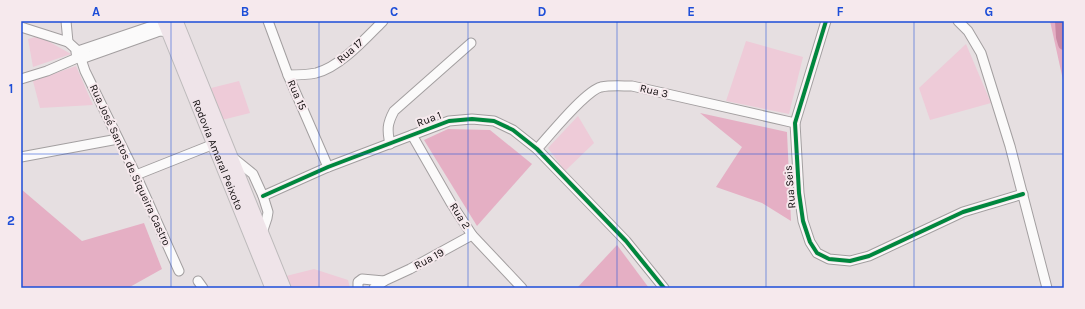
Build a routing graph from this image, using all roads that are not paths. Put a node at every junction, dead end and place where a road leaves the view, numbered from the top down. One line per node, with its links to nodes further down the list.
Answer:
1 (66, 21): 10 (street)
2 (160, 21): 12 (street)
3 (176, 21): 21 (highway, Rodovia Amaral Peixoto)
4 (268, 21): 13 (street, Rua 15)
5 (826, 21): 15 (street, Rua Seis)
6 (958, 21): 25 (street)
7 (379, 23): 13 (street, Rua 17)
8 (21, 26): 10 (street)
9 (166, 27): 12 (street); 18 (highway, Rodovia Amaral Peixoto)
10 (68, 42): 12 (street)
11 (471, 43): 19 (street)
12 (80, 55): 14 (street); 17 (street, Rua José Santos de Siqueira Castro)
13 (288, 75): 23 (street, Rua 15)
14 (21, 79)
15 (795, 123): 20 (street, Rua 3); 25 (street, Rua Seis)
16 (412, 135): 19 (street, Rua 1); 20 (street, Rua 1); 28 (street, Rua 2)
17 (118, 139): 22 (street); 24 (street, Rua José Santos de Siqueira Castro)
18 (214, 144): 24 (street); 31 (highway, Rodovia Amaral Peixoto)
19 (390, 144): 23 (street, Rua 1)
20 (537, 149): 36 (street, Rua 1)
21 (231, 156): 26 (street); 27 (highway, Rodovia Amaral Peixoto)
22 (21, 157)
23 (328, 167): 26 (street, Rua 1)
24 (136, 175): 29 (street, Rua José Santos de Siqueira Castro)
25 (1023, 194): 37 (street)
26 (263, 196): 27 (street)
27 (262, 233): 32 (highway, Rodovia Amaral Peixoto)
28 (472, 235): 30 (street, Rua 19); 35 (street, Rua 2)
29 (179, 271)
30 (384, 281): 33 (street); 34 (street, Rua 19)
31 (272, 288)
32 (284, 288)
33 (358, 288)
34 (374, 288)
35 (522, 288)
36 (664, 288)
37 (1047, 288)

